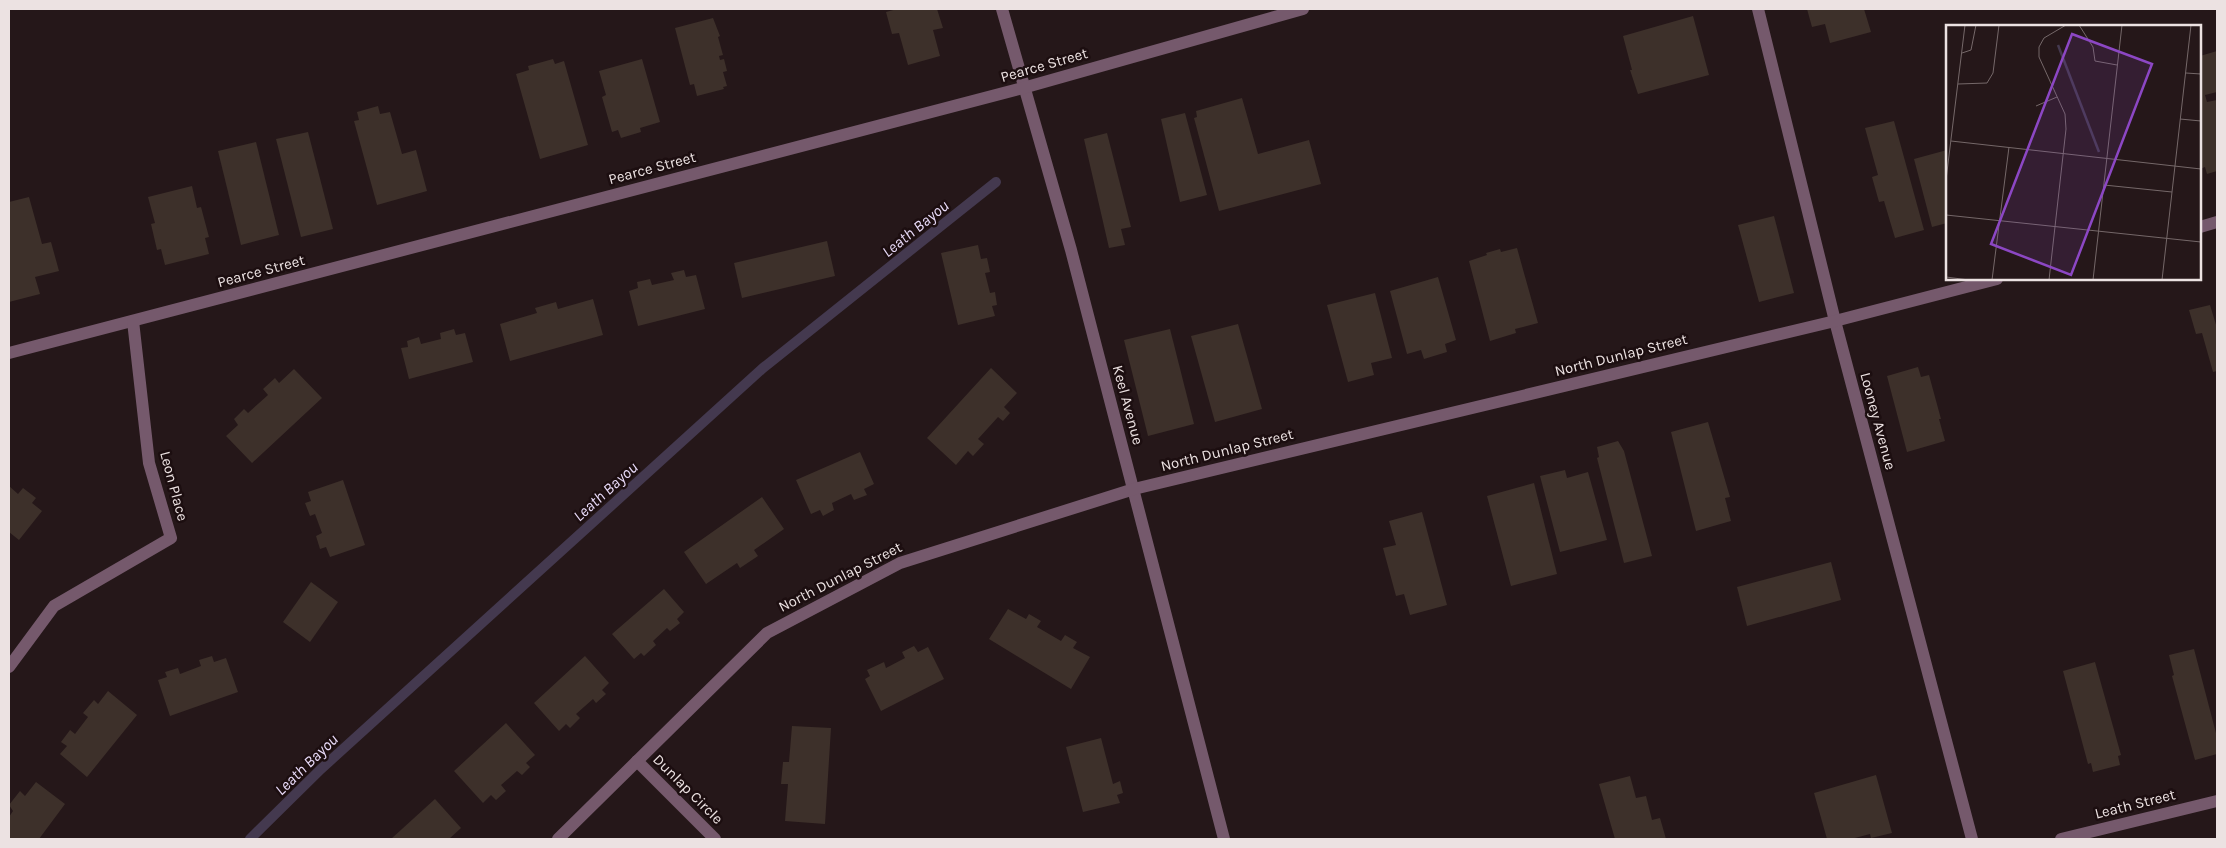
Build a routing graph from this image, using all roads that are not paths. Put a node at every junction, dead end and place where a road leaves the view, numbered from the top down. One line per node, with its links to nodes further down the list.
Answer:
1 (1002, 9): 5 (street, Keel Avenue)
2 (1303, 9): 4 (street, Pearce Street)
3 (1758, 9): 9 (street, Looney Avenue)
4 (1275, 12): 5 (street, Pearce Street)
5 (1023, 88): 10 (street, Pearce Street); 12 (street, Keel Avenue)
6 (2217, 222): 7 (street)
7 (2201, 227)
8 (1993, 280): 9 (street, North Dunlap Street)
9 (1835, 320): 12 (street, North Dunlap Street); 19 (street, Looney Avenue)
10 (133, 321): 11 (street, Pearce Street); 13 (street, Leon Place)
11 (9, 353)
12 (1134, 490): 14 (street, North Dunlap Street); 18 (street, Keel Avenue)
13 (9, 667)
14 (638, 761): 16 (street, North Dunlap Street); 17 (street, Dunlap Circle)
15 (2217, 801): 20 (street, Leath Street)
16 (558, 839)
17 (715, 839)
18 (1224, 839)
19 (1972, 839)
20 (2061, 839)

